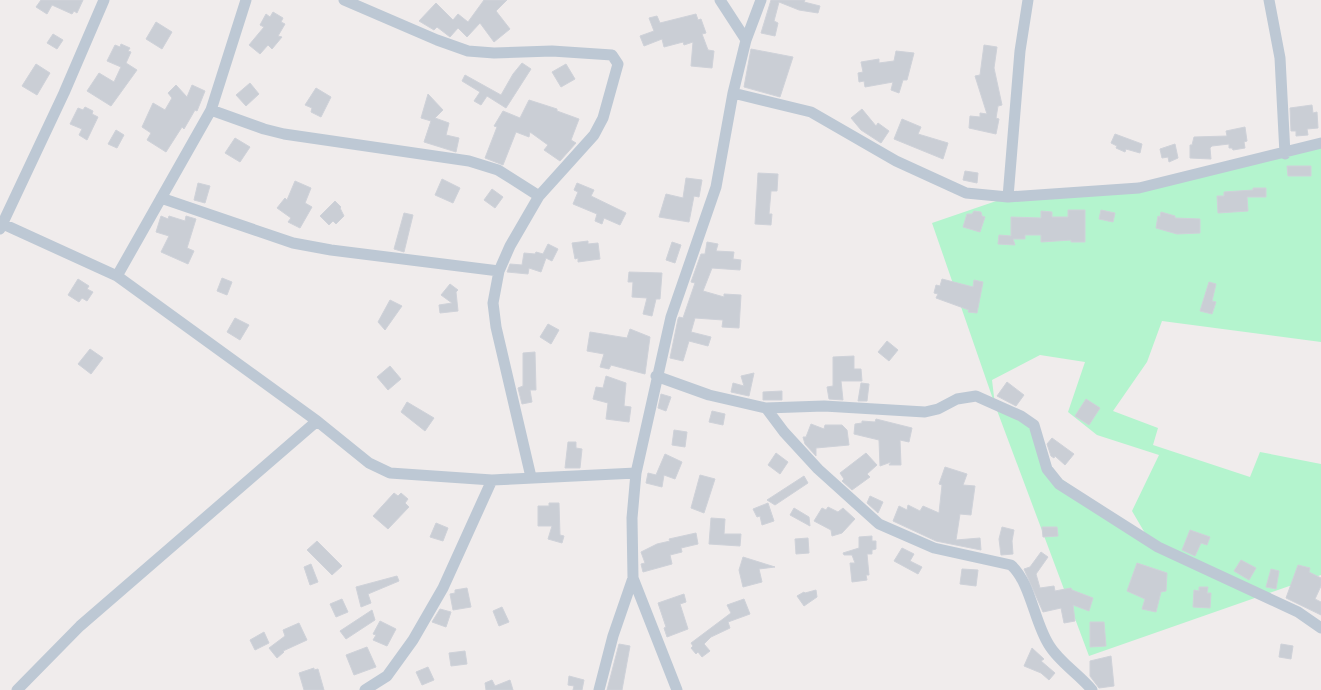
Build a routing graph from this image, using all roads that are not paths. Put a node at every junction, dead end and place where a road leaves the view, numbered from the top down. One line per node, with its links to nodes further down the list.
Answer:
1 (104, 0): 16 (street)
2 (246, 0): 10 (street)
3 (344, 0): 13 (street)
4 (720, 0): 8 (street)
5 (761, 0): 8 (street)
6 (1028, 0): 14 (street)
7 (1269, 0): 12 (street)
8 (746, 40): 9 (street)
9 (733, 92): 14 (street); 19 (street)
10 (211, 110): 13 (street); 15 (street)
11 (1321, 144): 12 (street)
12 (1285, 154): 14 (street)
13 (538, 196): 17 (street)
14 (1008, 197)
15 (161, 198): 17 (street); 18 (street)
16 (2, 227): 18 (street)
17 (499, 271): 23 (street)
18 (117, 276): 21 (street)
19 (656, 376): 20 (street); 22 (street)
20 (766, 408): 26 (street); 31 (street)
21 (317, 421): 24 (street); 27 (street)
22 (636, 473): 23 (street); 25 (street)
23 (531, 477): 24 (street)
24 (492, 480): 28 (street)
25 (633, 578): 29 (street); 30 (street)
26 (1321, 628)
27 (17, 690)
28 (365, 690)
29 (599, 690)
30 (677, 690)
31 (1092, 690)

